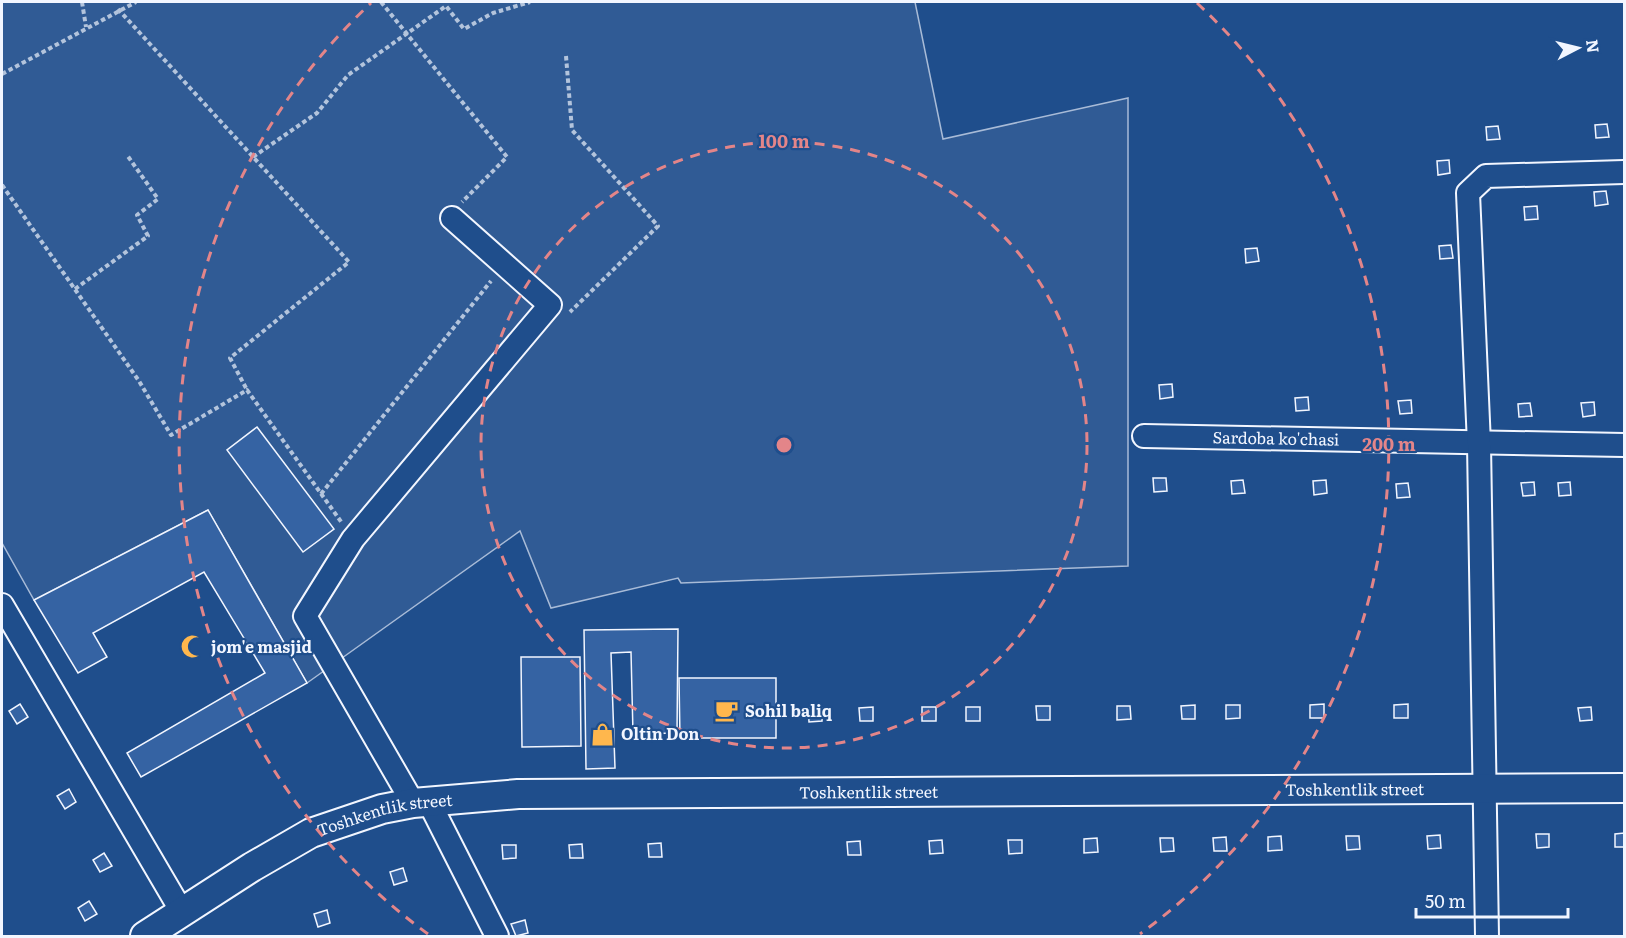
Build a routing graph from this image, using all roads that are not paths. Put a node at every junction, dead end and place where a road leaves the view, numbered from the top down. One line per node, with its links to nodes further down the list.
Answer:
1 (1624, 172): 4 (street)
2 (452, 218): 9 (street)
3 (1144, 436): 4 (street, Sardoba ko'chasi)
4 (1479, 444): 5 (street, Sardoba ko'chasi); 7 (street)
5 (1624, 446)
6 (2, 605): 10 (street)
7 (1484, 787): 8 (main road, Toshkentlik street); 9 (main road, Toshkentlik street); 13 (street)
8 (1624, 788)
9 (420, 802): 10 (main road, Toshkentlik street); 12 (street)
10 (182, 912): 11 (main road, Toshkentlik street)
11 (145, 936)
12 (497, 936)
13 (1487, 936)

